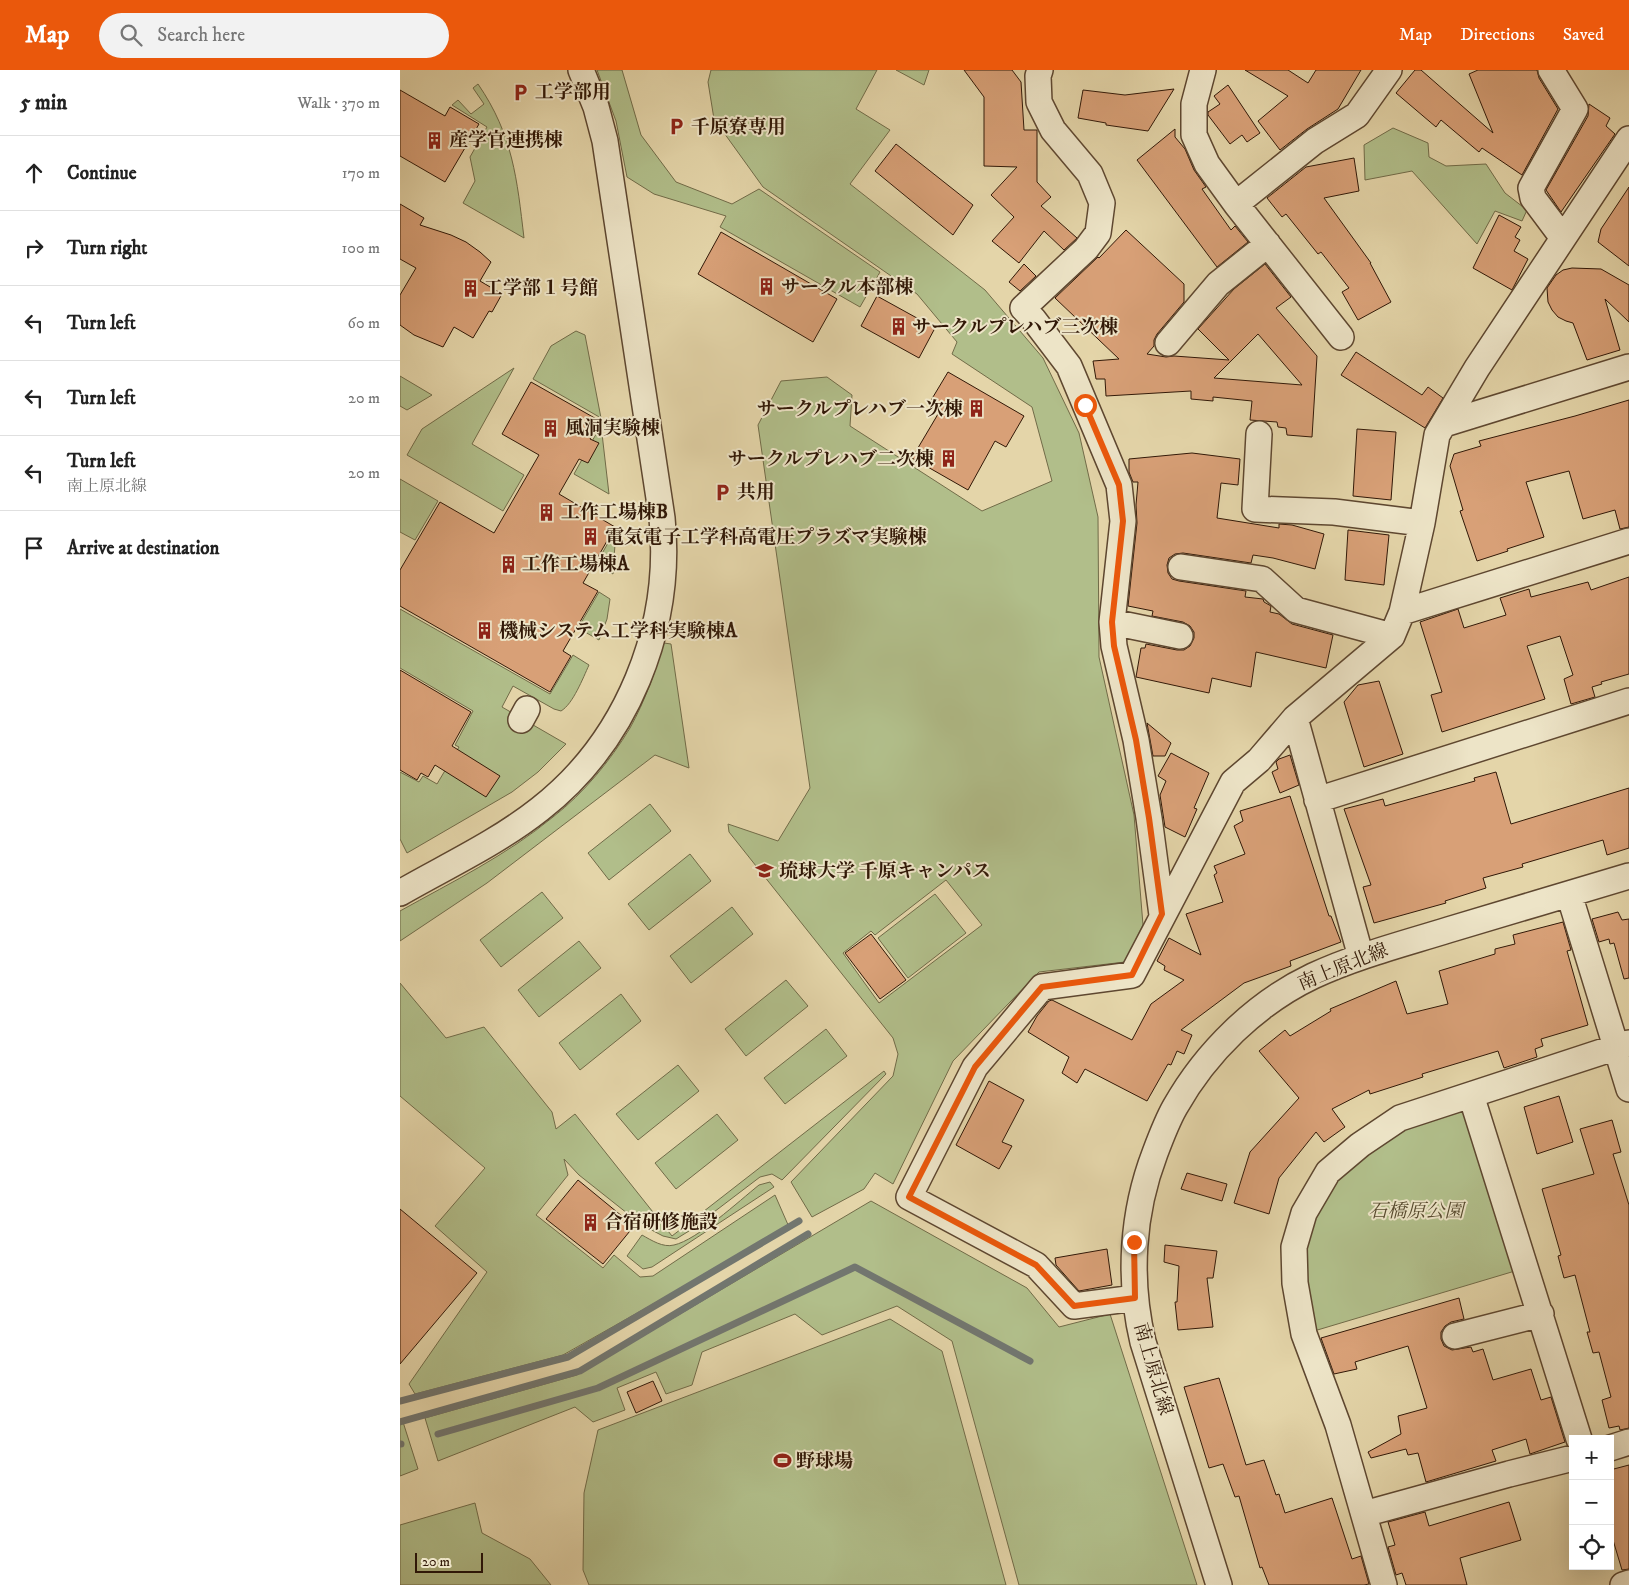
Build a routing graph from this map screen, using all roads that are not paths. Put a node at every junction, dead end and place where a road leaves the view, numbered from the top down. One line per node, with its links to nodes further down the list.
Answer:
1 (581, 70): 26 (street)
2 (1040, 70): 19 (street)
3 (1203, 70): 7 (street)
4 (1389, 70): 7 (street)
5 (1551, 70): 8 (street)
6 (1629, 139): 8 (street)
7 (1236, 204): 9 (street)
8 (1563, 238): 13 (street)
9 (1268, 244): 10 (street); 11 (street)
10 (1341, 337)
11 (1168, 343)
12 (1629, 367): 13 (street)
13 (1444, 424): 15 (street)
14 (1259, 434): 15 (street)
15 (1422, 523): 18 (street)
16 (1629, 541): 18 (street)
17 (1181, 567): 21 (street)
18 (1402, 612): 21 (street)
19 (1112, 622): 20 (street); 28 (street)
20 (1180, 636)
21 (1392, 636): 23 (street)
22 (1629, 702): 24 (street)
23 (1295, 718): 24 (street); 28 (street)
24 (1317, 800): 29 (street)
25 (1629, 876): 27 (street, 南上原北線)
26 (400, 893)
27 (1569, 894): 29 (street, 南上原北線); 30 (street)
28 (1162, 914): 33 (street)
29 (1361, 957): 33 (street, 南上原北線)
30 (1623, 1045): 31 (street); 32 (street)
31 (1629, 1089)
32 (1471, 1094): 34 (street); 40 (street)
33 (1135, 1298): 42 (street, 南上原北線)
34 (1541, 1314): 35 (street); 36 (street)
35 (1455, 1336)
36 (1578, 1435)
37 (1629, 1442): 38 (street)
38 (1614, 1447)
39 (1569, 1459): 40 (street)
40 (1364, 1514): 43 (street)
41 (1629, 1583): 44 (street)
42 (1218, 1585)
43 (1384, 1585)
44 (1623, 1585)

